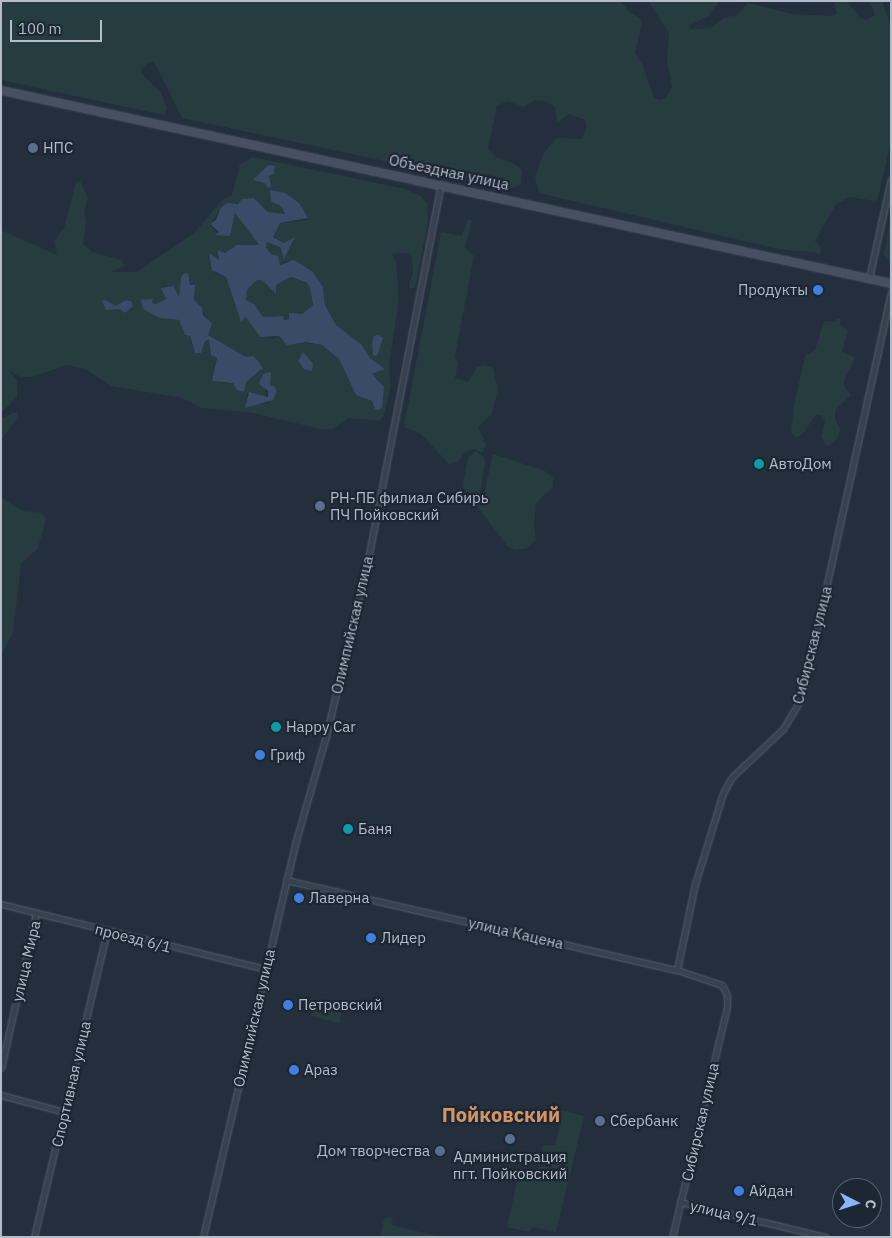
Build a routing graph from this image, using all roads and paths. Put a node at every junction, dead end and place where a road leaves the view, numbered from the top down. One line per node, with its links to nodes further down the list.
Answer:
1 (1, 90): 3 (street, Объездная улица)
2 (891, 179): 4 (street)
3 (442, 184): 4 (street, Объездная улица); 7 (street, Олимпийская улица)
4 (869, 278): 5 (street, Объездная улица)
5 (891, 282)
6 (891, 292): 12 (street, Сибирская улица)
7 (286, 880): 11 (street, Олимпийская улица); 12 (street, улица Кацена)
8 (1, 904): 9 (street, проезд 6/1)
9 (36, 913): 10 (street, проезд 6/1); 14 (street, улица Мира)
10 (107, 931): 11 (street, проезд 6/1); 16 (street, Спортивная улица)
11 (265, 969): 19 (street, Олимпийская улица)
12 (677, 970): 13 (street, улица Кацена)
13 (727, 1007): 17 (street, Сибирская улица)
14 (1, 1068)
15 (1, 1095): 16 (street)
16 (64, 1112): 18 (street, Спортивная улица)
17 (680, 1202): 20 (street, Сибирская улица); 21 (street, улица 9/1)
18 (34, 1237)
19 (203, 1237)
20 (672, 1237)
21 (826, 1237)

